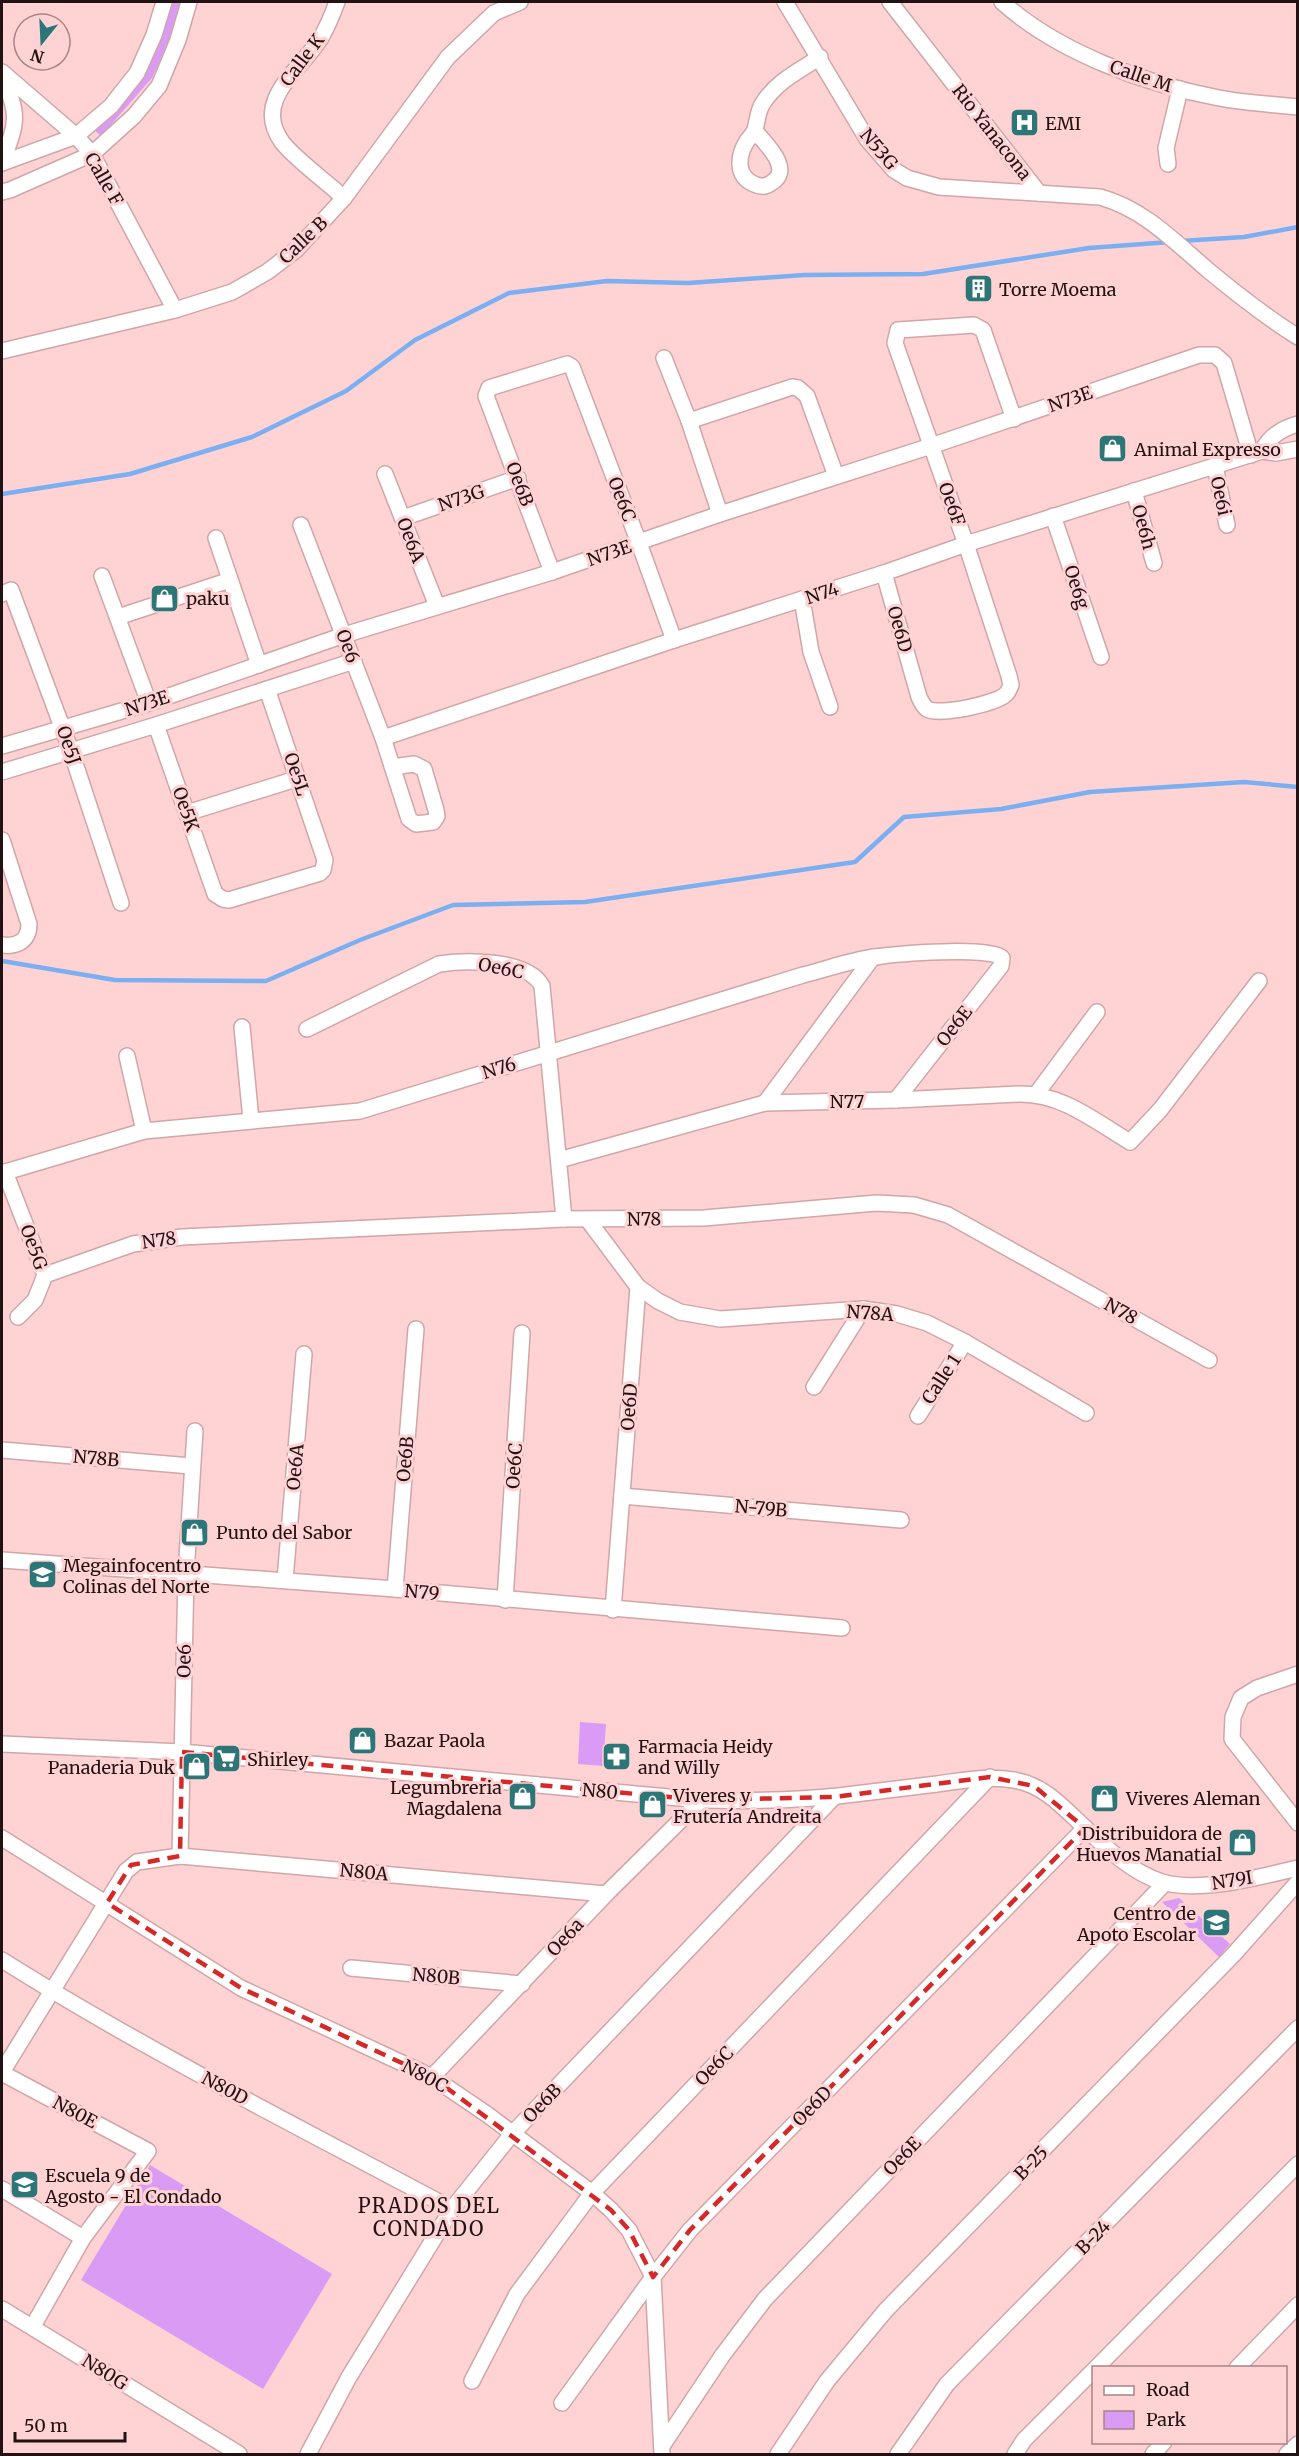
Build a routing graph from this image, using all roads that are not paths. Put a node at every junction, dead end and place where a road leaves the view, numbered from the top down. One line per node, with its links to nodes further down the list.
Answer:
1 (164, 2): 13 (street)
2 (189, 2): 14 (street)
3 (337, 2): 19 (street, Calle K)
4 (520, 2): 19 (street, Calle B)
5 (785, 2): 8 (street, N53G)
6 (890, 2): 18 (street, Rio Yanacona)
7 (1002, 2): 10 (street, Calle M)
8 (820, 57): 12 (street); 18 (street, N53G)
9 (2, 72): 13 (street, Calle F); 15 (street, Calle F)
10 (1180, 89): 11 (street, Calle M); 16 (street)
11 (1298, 107)
12 (755, 131)
13 (76, 136): 14 (street, Calle F); 15 (street)
14 (92, 154): 17 (street); 20 (street, Calle F)
15 (2, 163)
16 (1168, 164)
17 (2, 192)
18 (1039, 193): 21 (street, Rio Yanacona)
19 (345, 198): 20 (street, Calle B)
20 (175, 310): 22 (street, Calle B)
21 (1298, 337)
22 (2, 351)
23 (664, 358): 26 (street)
24 (486, 396): 34 (street, Oe6B); 42 (street, Oe6C)
25 (1014, 419): 28 (street, N73E); 28 (street, Oe6F); 30 (street, N73E)
26 (689, 422): 33 (street); 36 (street)
27 (1298, 424): 30 (street)
28 (931, 446): 33 (street, N73E); 43 (street, Oe6F)
29 (1298, 449): 30 (street, N74)
30 (1257, 453): 31 (street, N74)
31 (1215, 466): 35 (street, N74); 40 (street, Oe6i)
32 (385, 474): 38 (street, Oe6A)
33 (836, 476): 36 (street, N73E)
34 (518, 478): 38 (street, N73G); 45 (street, Oe6B)
35 (1134, 492): 37 (street, N74); 44 (street, Oe6h)
36 (720, 514): 42 (street, N73E)
37 (1053, 516): 43 (street, N74); 55 (street, Oe6g)
38 (403, 518): 51 (street, Oe6A)
39 (302, 525): 53 (street, Oe6)
40 (1227, 525)
41 (216, 538): 48 (street)
42 (639, 543): 45 (street, N73E); 54 (street, Oe6C)
43 (966, 544): 46 (street, N74); 58 (street, Oe6F)
44 (1154, 563)
45 (552, 572): 51 (street, N73E)
46 (884, 573): 50 (street, N74); 58 (street, Oe6D)
47 (102, 576): 52 (street)
48 (230, 580): 52 (street); 57 (street)
49 (6, 592): 63 (street, Oe5J)
50 (802, 599): 54 (street, N74); 61 (street)
51 (437, 606): 53 (street, N73E)
52 (118, 617): 60 (street)
53 (344, 635): 56 (street, Oe6); 57 (street, N73E)
54 (674, 640): 64 (street, N74)
55 (1101, 657)
56 (354, 661): 59 (street, N73E); 64 (street, Oe6)
57 (259, 664): 60 (street, N73E)
58 (1009, 676)
59 (267, 688): 62 (street, N73E); 69 (street, Oe5L)
60 (149, 703): 63 (street, N73E)
61 (830, 707)
62 (156, 725): 66 (street, N73E); 70 (street, Oe5K)
63 (63, 729): 65 (street, N73E); 66 (street, Oe5J)
64 (383, 738): 67 (street, Oe6)
65 (2, 746)
66 (71, 751): 68 (street, N73E); 74 (street, Oe5J)
67 (392, 767)
68 (2, 772)
69 (299, 778): 70 (street); 73 (street, Oe5L)
70 (187, 813): 73 (street, Oe5K)
71 (2, 840): 72 (street)
72 (7, 879): 75 (street)
73 (215, 894)
74 (121, 903)
75 (2, 945)
76 (994, 953): 77 (street, N76); 85 (street, Oe6E)
77 (873, 957): 82 (street, N76); 86 (street)
78 (1258, 981): 84 (street, N77)
79 (1097, 1012): 84 (street)
80 (242, 1027): 87 (street)
81 (307, 1029): 82 (street, Oe6C)
82 (547, 1053): 87 (street, N76); 89 (street, Oe6C)
83 (127, 1056): 88 (street)
84 (1036, 1094): 85 (street, N77)
85 (896, 1100): 86 (street, N77)
86 (765, 1103): 89 (street, N77)
87 (251, 1120): 88 (street, N76)
88 (144, 1131): 90 (street, N76)
89 (559, 1160): 91 (street, Oe6C)
90 (3, 1173): 93 (street, Oe5G)
91 (564, 1219): 92 (street, N78); 93 (street, N78)
92 (588, 1220): 94 (street); 101 (street, N78)
93 (45, 1275): 96 (street, Oe5G)
94 (638, 1287): 95 (street, N78A); 108 (street, Oe6D)
95 (863, 1309): 99 (street, N78A); 102 (street)
96 (18, 1317)
97 (416, 1329): 113 (street, Oe6B)
98 (522, 1333): 114 (street, Oe6C)
99 (965, 1342): 103 (street, N78A); 104 (street, Calle 1)
100 (304, 1354): 112 (street, Oe6A)
101 (1209, 1360)
102 (814, 1387)
103 (1086, 1413)
104 (918, 1416)
105 (195, 1431): 107 (street, Oe6)
106 (2, 1450): 107 (street, N78B)
107 (191, 1466): 111 (street, Oe6)
108 (622, 1496): 109 (street, N-79B); 115 (street, Oe6D)
109 (901, 1520)
110 (2, 1560): 111 (street, N79)
111 (186, 1574): 112 (street, N79); 119 (street, Oe6)
112 (285, 1580): 113 (street, N79)
113 (395, 1589): 114 (street, N79)
114 (505, 1600): 115 (street, N79)
115 (613, 1610): 116 (street, N79)
116 (842, 1628)
117 (1298, 1674): 123 (street)
118 (2, 1744): 119 (street, N80)
119 (182, 1752): 122 (street, N80); 126 (street, Oe6)
120 (990, 1777): 121 (street, N80); 124 (street, N80); 142 (street, Oe6C)
121 (834, 1797): 122 (street, N80); 139 (street, Oe6B)
122 (701, 1800): 130 (street, Oe6a)
123 (1298, 1823)
124 (1085, 1828): 129 (street, N80); 145 (street, Oe6D)
125 (2, 1838): 131 (street, N80C)
126 (180, 1856): 130 (street, N80A); 131 (street, N80A)
127 (1298, 1868): 129 (street, N79I)
128 (1298, 1882): 158 (street, B-25)
129 (1165, 1883): 155 (street, Oe6E)
130 (606, 1894): 134 (street, Oe6a)
131 (107, 1903): 135 (street); 138 (street, N80C)
132 (2, 1960): 135 (street, N80D)
133 (351, 1968): 134 (street, N80B)
134 (522, 1984): 138 (street, Oe6a)
135 (51, 1991): 137 (street); 143 (street, N80D)
136 (1298, 2028): 159 (street, B-24)
137 (2, 2073): 144 (street, N80E)
138 (432, 2077): 139 (street, N80C)
139 (512, 2134): 142 (street, N80C); 143 (street, Oe6B)
140 (1298, 2164): 149 (street)
141 (2, 2189): 144 (street)
142 (592, 2193): 145 (street, N80C); 152 (street, Oe6C)
143 (452, 2209): 157 (street, Oe6B)
144 (83, 2238): 148 (street)
145 (653, 2277): 153 (street, Oe6D); 155 (street, N80C)
146 (1298, 2305): 150 (street)
147 (2, 2309): 148 (street, N80G)
148 (33, 2326): 156 (street, N80G)
149 (1098, 2366)
150 (1238, 2366)
151 (1092, 2372): 160 (street)
152 (472, 2381)
153 (562, 2403)
154 (1298, 2444): 161 (street)
155 (662, 2450)
156 (239, 2454)
157 (308, 2454)
158 (778, 2454)
159 (898, 2454)
160 (1015, 2454)
161 (1287, 2454)

